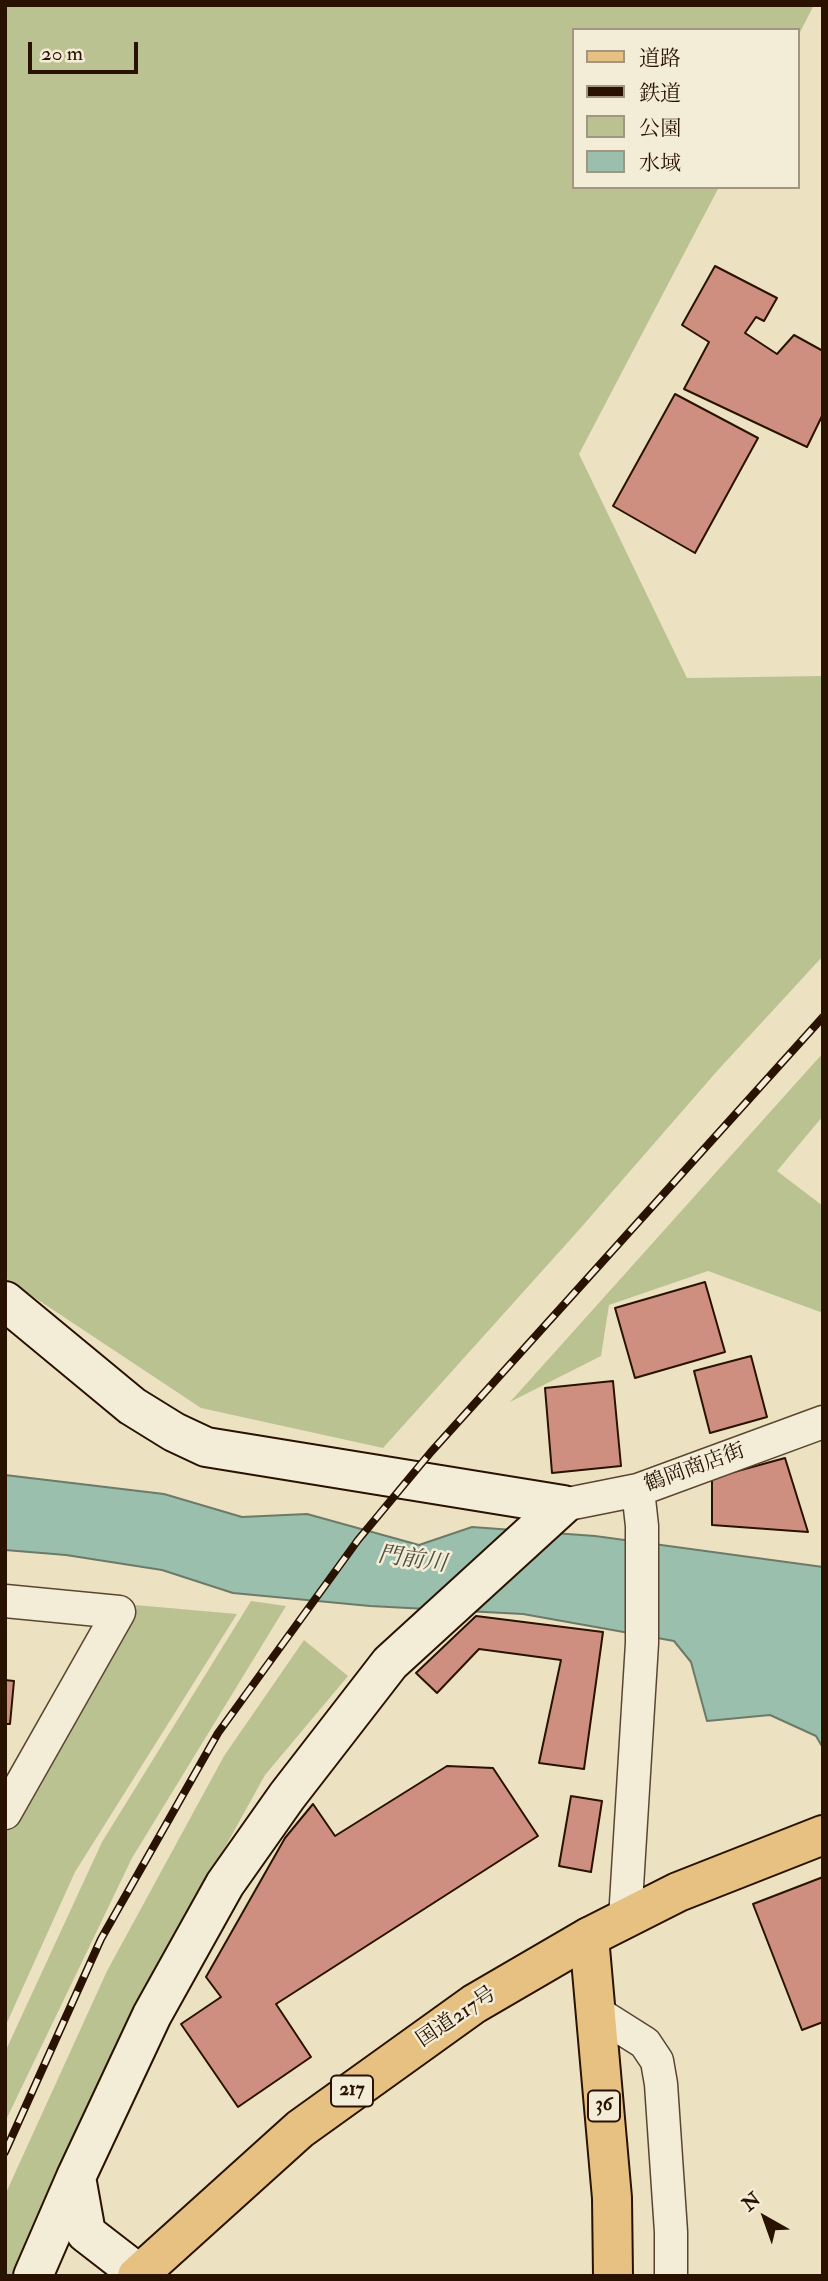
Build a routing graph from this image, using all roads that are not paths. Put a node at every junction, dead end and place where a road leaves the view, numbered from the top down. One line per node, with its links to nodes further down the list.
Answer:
1 (5, 1301): 4 (street)
2 (823, 1422): 3 (street, 鶴岡商店街)
3 (638, 1490): 4 (street, 鶴岡商店街); 8 (street)
4 (551, 1516): 11 (street)
5 (5, 1601): 6 (street)
6 (5, 1813)
7 (823, 1835): 8 (main road, 国道217号 / 217)
8 (625, 1919): 9 (main road, 国道217号 / 217)
9 (589, 1937): 10 (main road, 36); 12 (main road, 国道217号 / 217)
10 (596, 2012): 14 (main road, 36); 15 (street)
11 (76, 2177): 12 (street); 13 (street)
12 (138, 2275)
13 (33, 2276)
14 (613, 2276)
15 (671, 2276)

